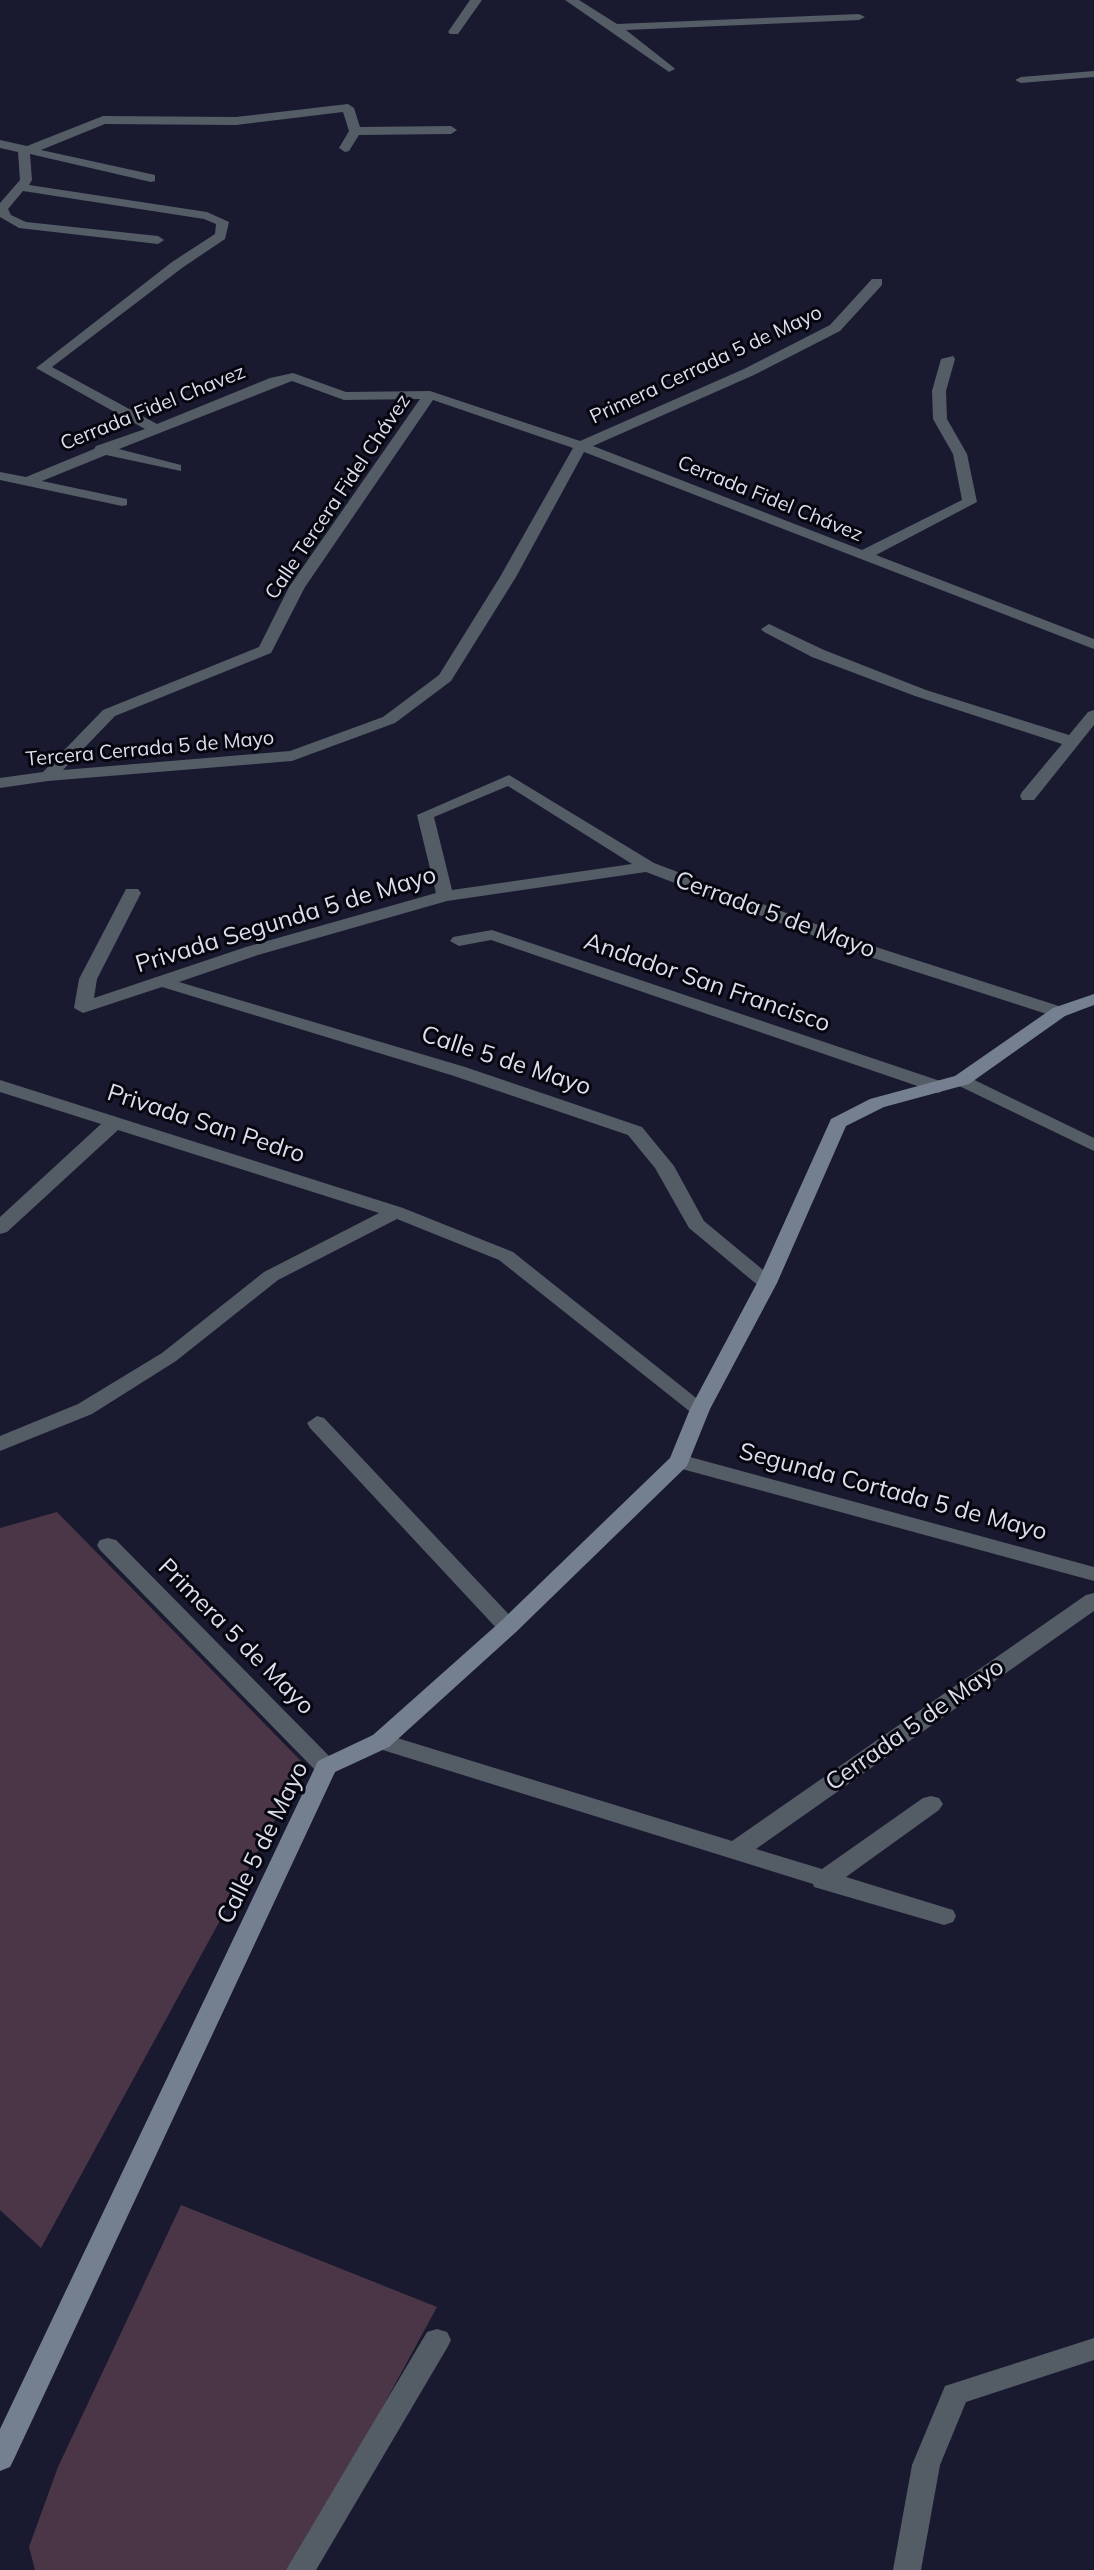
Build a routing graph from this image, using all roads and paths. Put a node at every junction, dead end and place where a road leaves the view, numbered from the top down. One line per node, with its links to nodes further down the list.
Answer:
1 (476, 0): 5 (street)
2 (571, 0): 4 (street)
3 (859, 17): 4 (street)
4 (615, 27): 6 (street)
5 (454, 32)
6 (669, 69)
7 (1094, 74): 8 (street)
8 (1021, 80)
9 (451, 130): 10 (street)
10 (355, 131): 12 (street); 13 (street)
11 (0, 144): 13 (street)
12 (345, 148)
13 (24, 152): 14 (street); 15 (street)
14 (151, 178)
15 (20, 187): 16 (street); 16 (street)
16 (107, 218): 17 (street); 22 (street)
17 (158, 240)
18 (877, 282): 23 (street, Primera Cerrada 5 de Mayo)
19 (948, 359): 29 (street)
20 (293, 377): 21 (street, Cerrada Fidel Chávez); 22 (street, Cerrada Fidel Chavez)
21 (430, 395): 23 (street, Cerrada Fidel Chávez); 34 (street, Calle Tercera Fidel Chávez)
22 (155, 429): 24 (street, Cerrada Fidel Chavez)
23 (581, 446): 29 (street, Cerrada Fidel Chávez); 34 (street, Tercera Cerrada 5 de Mayo)
24 (101, 449): 25 (street); 27 (street, Cerrada Fidel Chavez)
25 (176, 468)
26 (0, 476): 27 (street, Cerrada Fidel Chavez)
27 (29, 481): 28 (street, Cerrada Fidel Chavez)
28 (122, 502)
29 (861, 556): 31 (street, Cerrada Fidel Chávez)
30 (769, 629): 33 (street)
31 (1094, 644)
32 (1094, 715): 33 (street)
33 (1075, 742): 36 (street)
34 (48, 776): 35 (street, Tercera Cerrada 5 de Mayo)
35 (0, 783)
36 (1028, 796)
37 (648, 867): 39 (street, Privada Segunda 5 de Mayo); 39 (street, Cerrada 5 de Mayo); 43 (street, Cerrada 5 de Mayo)
38 (132, 893): 41 (street, Privada Segunda 5 de Mayo)
39 (445, 896): 41 (street, Privada Segunda 5 de Mayo)
40 (459, 941): 46 (street, Andador San Francisco)
41 (165, 982): 51 (street, Calle 5 de Mayo)
42 (1094, 999): 43 (street)
43 (1059, 1012): 44 (street, Calle 5 de Mayo)
44 (962, 1080): 46 (street, Calle 5 de Mayo); 48 (street)
45 (0, 1086): 47 (street, Privada San Pedro)
46 (939, 1087): 51 (street, Calle 5 de Mayo)
47 (115, 1122): 49 (street, Privada San Pedro); 50 (street)
48 (1094, 1145)
49 (396, 1212): 52 (street, Privada San Pedro); 54 (street)
50 (0, 1228)
51 (767, 1283): 52 (street, Calle 5 de Mayo)
52 (700, 1409): 55 (street, Calle 5 de Mayo)
53 (317, 1423): 59 (street)
54 (0, 1444)
55 (679, 1461): 57 (street, Segunda Cortada 5 de Mayo); 59 (street, Calle 5 de Mayo)
56 (108, 1545): 61 (street, Primera 5 de Mayo)
57 (1094, 1574)
58 (1094, 1600): 63 (street, Cerrada 5 de Mayo)
59 (508, 1627): 60 (street, Calle 5 de Mayo)
60 (381, 1741): 61 (street, Calle 5 de Mayo); 63 (street)
61 (326, 1767): 68 (street, Calle 5 de Mayo)
62 (931, 1804): 64 (street)
63 (737, 1850): 64 (street)
64 (823, 1881): 65 (street)
65 (944, 1916)
66 (437, 2340): 69 (street)
67 (1094, 2349): 70 (street)
68 (0, 2459)
69 (300, 2570)
70 (907, 2570)

